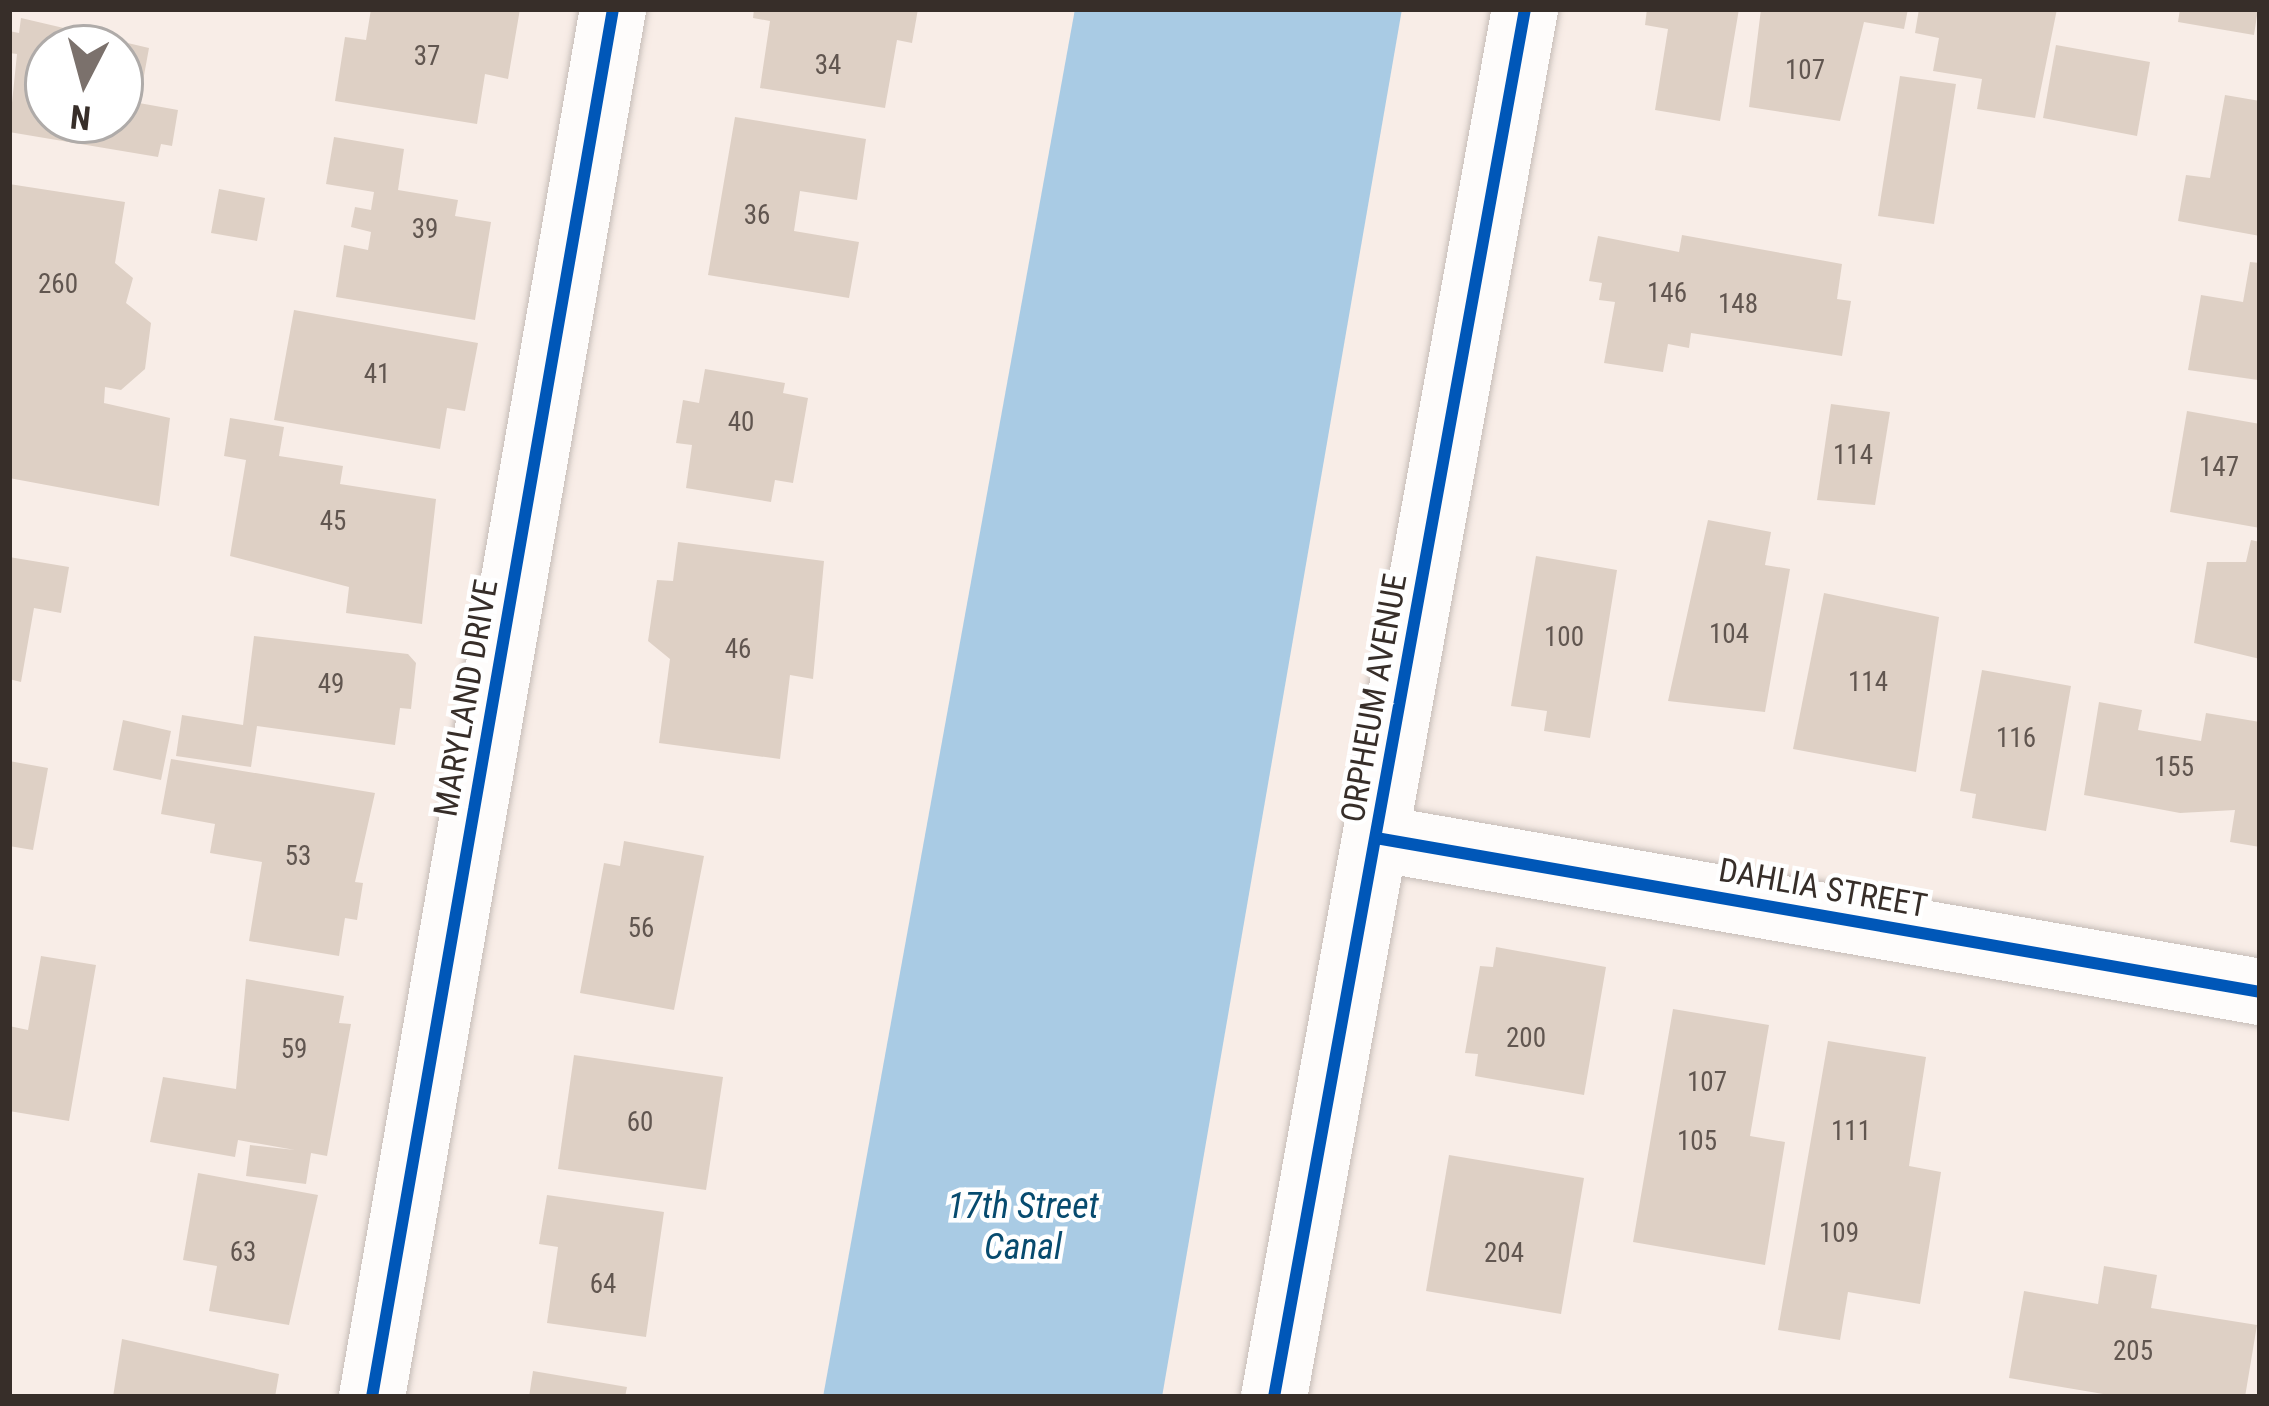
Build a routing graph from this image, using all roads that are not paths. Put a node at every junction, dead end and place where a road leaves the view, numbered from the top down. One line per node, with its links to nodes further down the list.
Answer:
1 (613, 9): 5 (street, MARYLAND DRIVE)
2 (1525, 9): 3 (street, ORPHEUM AVENUE)
3 (1376, 838): 4 (street, DAHLIA STREET); 6 (street, ORPHEUM AVENUE)
4 (2260, 992)
5 (372, 1397)
6 (1274, 1397)

